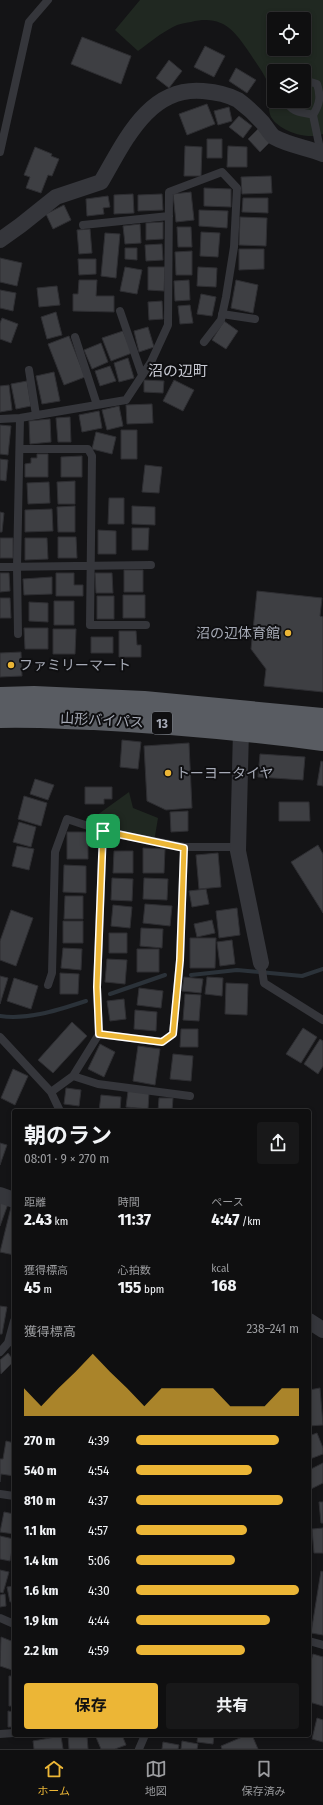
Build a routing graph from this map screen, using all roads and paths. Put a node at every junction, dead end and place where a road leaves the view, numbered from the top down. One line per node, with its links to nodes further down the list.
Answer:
1 (48, 0): 5 (lane)
2 (311, 82): 4 (lane)
3 (289, 108): 4 (lane)
4 (313, 115): 6 (lane)
5 (0, 152)
6 (322, 154): 9 (street)
7 (169, 216): 8 (lane); 11 (lane); 16 (lane)
8 (82, 225)
9 (0, 240)
10 (120, 311): 16 (lane)
11 (222, 314): 12 (lane); 14 (lane)
12 (255, 319)
13 (75, 337): 17 (lane)
14 (204, 342)
15 (29, 370): 18 (lane)
16 (142, 375): 17 (lane)
17 (97, 405): 18 (lane)
18 (36, 415): 20 (lane)
19 (0, 418): 20 (lane)
20 (20, 418): 21 (lane)
21 (20, 449): 23 (lane); 25 (lane)
22 (151, 565): 23 (lane)
23 (90, 566): 25 (lane); 26 (lane)
24 (0, 567): 25 (lane)
25 (16, 567): 27 (lane)
26 (146, 625)
27 (18, 634)
28 (0, 698): 30 (highway, 山形バイパス / 13)
29 (0, 717): 31 (highway, 山形バイパス / 13)
30 (323, 719)
31 (241, 730): 32 (highway, 山形バイパス / 13); 34 (street)
32 (323, 740)
33 (103, 831): 35 (lane); 37 (lane); 39 (lane)
34 (238, 847): 35 (lane); 36 (street)
35 (184, 848): 39 (lane)
36 (260, 963): 38 (lane)
37 (48, 985)
38 (323, 1020)
39 (99, 1034): 41 (lane)
40 (0, 1037): 42 (lane)
41 (73, 1076): 42 (lane); 43 (lane)
42 (51, 1092): 44 (lane)
43 (190, 1096)
44 (59, 1109)
45 (0, 1195): 46 (street)
46 (12, 1199)
47 (311, 1322): 49 (street)
48 (12, 1328): 50 (lane)
49 (323, 1330)
50 (0, 1352)
51 (0, 1494): 52 (lane)
52 (12, 1496)
53 (0, 1618): 54 (lane)
54 (12, 1623)
55 (311, 1642): 56 (lane)
56 (323, 1645)
57 (12, 1733): 58 (lane)
58 (0, 1734)
59 (144, 1737): 60 (lane)
60 (139, 1749)

